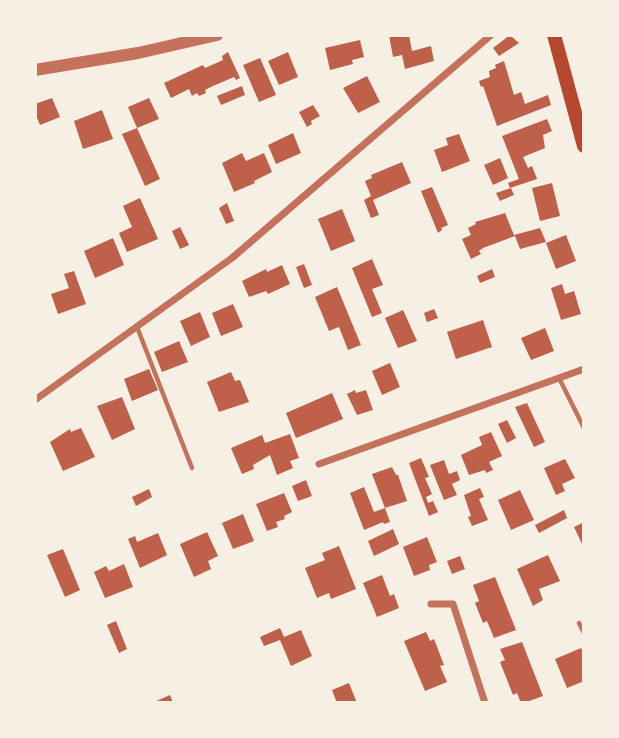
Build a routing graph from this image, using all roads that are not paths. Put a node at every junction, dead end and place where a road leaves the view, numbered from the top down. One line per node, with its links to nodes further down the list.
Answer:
1 (217, 35): 4 (street)
2 (491, 35): 6 (street)
3 (554, 35): 5 (main road)
4 (35, 71)
5 (584, 146)
6 (137, 327): 9 (street); 12 (lane)
7 (584, 369): 8 (street)
8 (559, 378): 10 (lane); 11 (street)
9 (35, 400)
10 (584, 428)
11 (319, 464)
12 (192, 468)
13 (431, 604): 16 (street)
14 (579, 623): 15 (lane)
15 (584, 633)
16 (485, 703)

